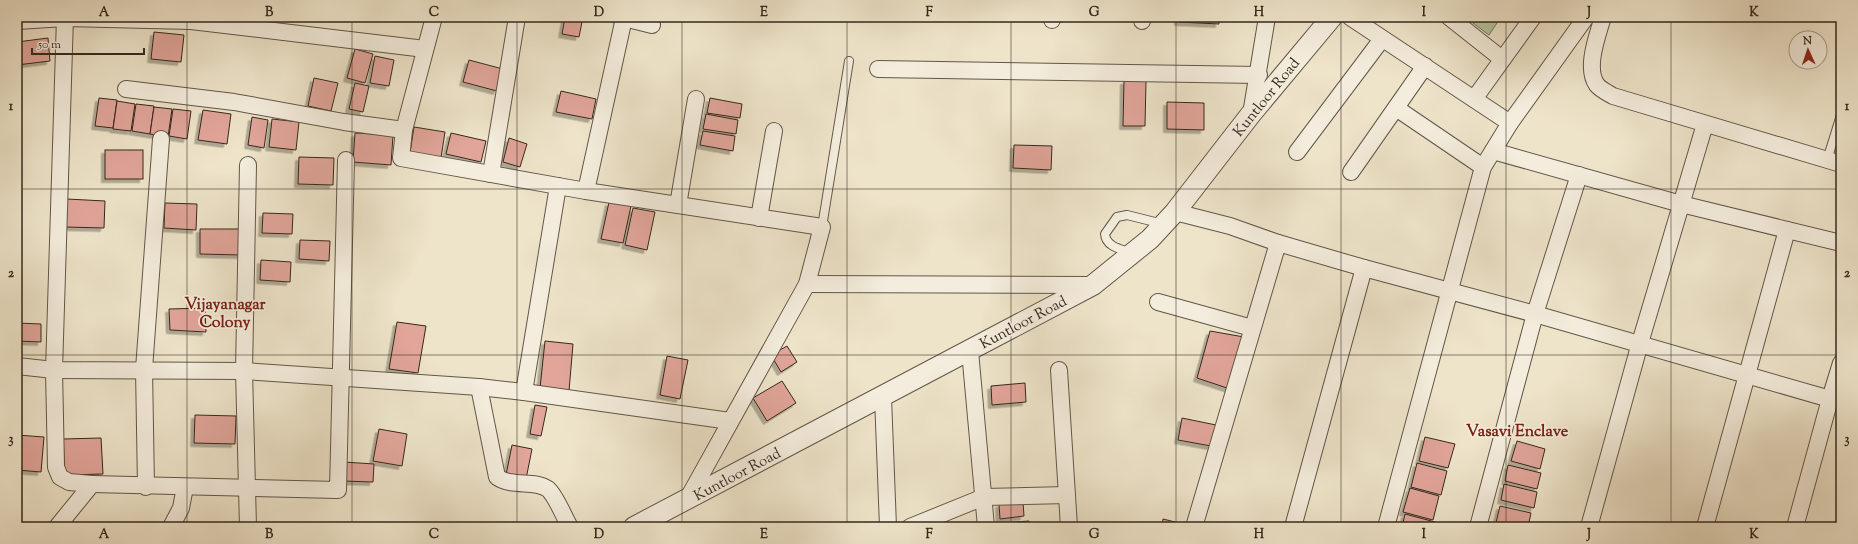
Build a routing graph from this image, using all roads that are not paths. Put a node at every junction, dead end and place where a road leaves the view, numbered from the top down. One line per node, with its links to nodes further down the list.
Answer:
1 (65, 17): 11 (street); 13 (street); 66 (street)
2 (434, 17): 17 (street)
3 (517, 17): 41 (street)
4 (1267, 17): 22 (street)
5 (1332, 17): 27 (street, Kuntloor Road)
6 (1350, 17): 16 (street)
7 (1449, 17): 18 (street)
8 (1532, 17): 18 (street)
9 (1586, 17): 29 (street)
10 (1599, 17): 30 (street)
11 (142, 18): 14 (street)
12 (622, 18): 15 (street); 44 (street)
13 (17, 21)
14 (263, 23): 17 (street)
15 (652, 25)
16 (1382, 40): 20 (street); 35 (street)
17 (425, 49): 31 (street)
18 (1502, 59): 25 (street)
19 (849, 61): 49 (lane)
20 (1424, 66): 25 (street); 26 (street)
21 (878, 69): 22 (street)
22 (1259, 75): 27 (street)
23 (126, 89): 31 (street)
24 (696, 99): 46 (street)
25 (1474, 99): 29 (street)
26 (1396, 108): 39 (street); 40 (street)
27 (1251, 114): 48 (street, Kuntloor Road)
28 (1841, 115): 37 (lane)
29 (1510, 123): 34 (street)
30 (1705, 124): 37 (street); 45 (street)
31 (404, 130): 41 (street)
32 (774, 131): 47 (street)
33 (160, 139): 65 (street)
34 (1493, 151): 39 (street); 42 (street)
35 (1297, 152)
36 (346, 160): 70 (street)
37 (1834, 162)
38 (248, 165): 68 (street)
39 (1483, 167): 57 (street)
40 (1350, 172)
41 (491, 174): 43 (street)
42 (1579, 175): 45 (street); 59 (street)
43 (558, 186): 44 (street); 72 (street)
44 (586, 191): 46 (street)
45 (1681, 204): 50 (street); 61 (street)
46 (678, 205): 47 (street)
47 (759, 218): 49 (street)
48 (1170, 218): 51 (street); 53 (street, Kuntloor Road); 53 (lane)
49 (822, 227): 55 (street)
50 (1787, 230): 52 (street); 69 (street)
51 (1278, 242): 54 (street); 60 (street)
52 (1841, 243)
53 (1133, 253): 56 (street, Kuntloor Road)
54 (1364, 268): 57 (street); 93 (street)
55 (807, 284): 56 (street); 75 (street)
56 (1093, 285): 62 (street, Kuntloor Road)
57 (1448, 290): 59 (street); 94 (street)
58 (1158, 302): 60 (street)
59 (1535, 314): 61 (street); 95 (street)
60 (1252, 328): 92 (street)
61 (1640, 343): 69 (street); 96 (street)
62 (970, 351): 73 (street, Kuntloor Road); 81 (street)
63 (1841, 363): 74 (street)
64 (17, 366): 66 (street)
65 (144, 369): 66 (street); 68 (street); 77 (street)
66 (54, 370): 76 (street)
67 (1059, 370): 80 (street)
68 (244, 371): 70 (street); 79 (street)
69 (1746, 375): 74 (street); 97 (street)
70 (342, 378): 71 (street); 79 (street)
71 (479, 387): 72 (street); 86 (street)
72 (524, 392): 75 (street)
73 (883, 397): 82 (street, Kuntloor Road); 88 (street)
74 (1836, 399): 98 (street)
75 (730, 422): 82 (street)
76 (92, 484): 77 (street); 83 (street)
77 (146, 487): 78 (street)
78 (185, 487): 79 (street); 84 (street)
79 (246, 488): 85 (street)
80 (1067, 495): 81 (street); 91 (street)
81 (984, 497): 89 (street); 90 (street)
82 (687, 500): 87 (street, Kuntloor Road)
83 (57, 527)
84 (171, 527)
85 (248, 527)
86 (570, 527)
87 (634, 527)
88 (888, 527)
89 (910, 527)
90 (986, 527)
91 (1069, 527)
92 (1194, 527)
93 (1293, 527)
94 (1386, 527)
95 (1478, 527)
96 (1589, 527)
97 (1705, 527)
98 (1795, 527)

